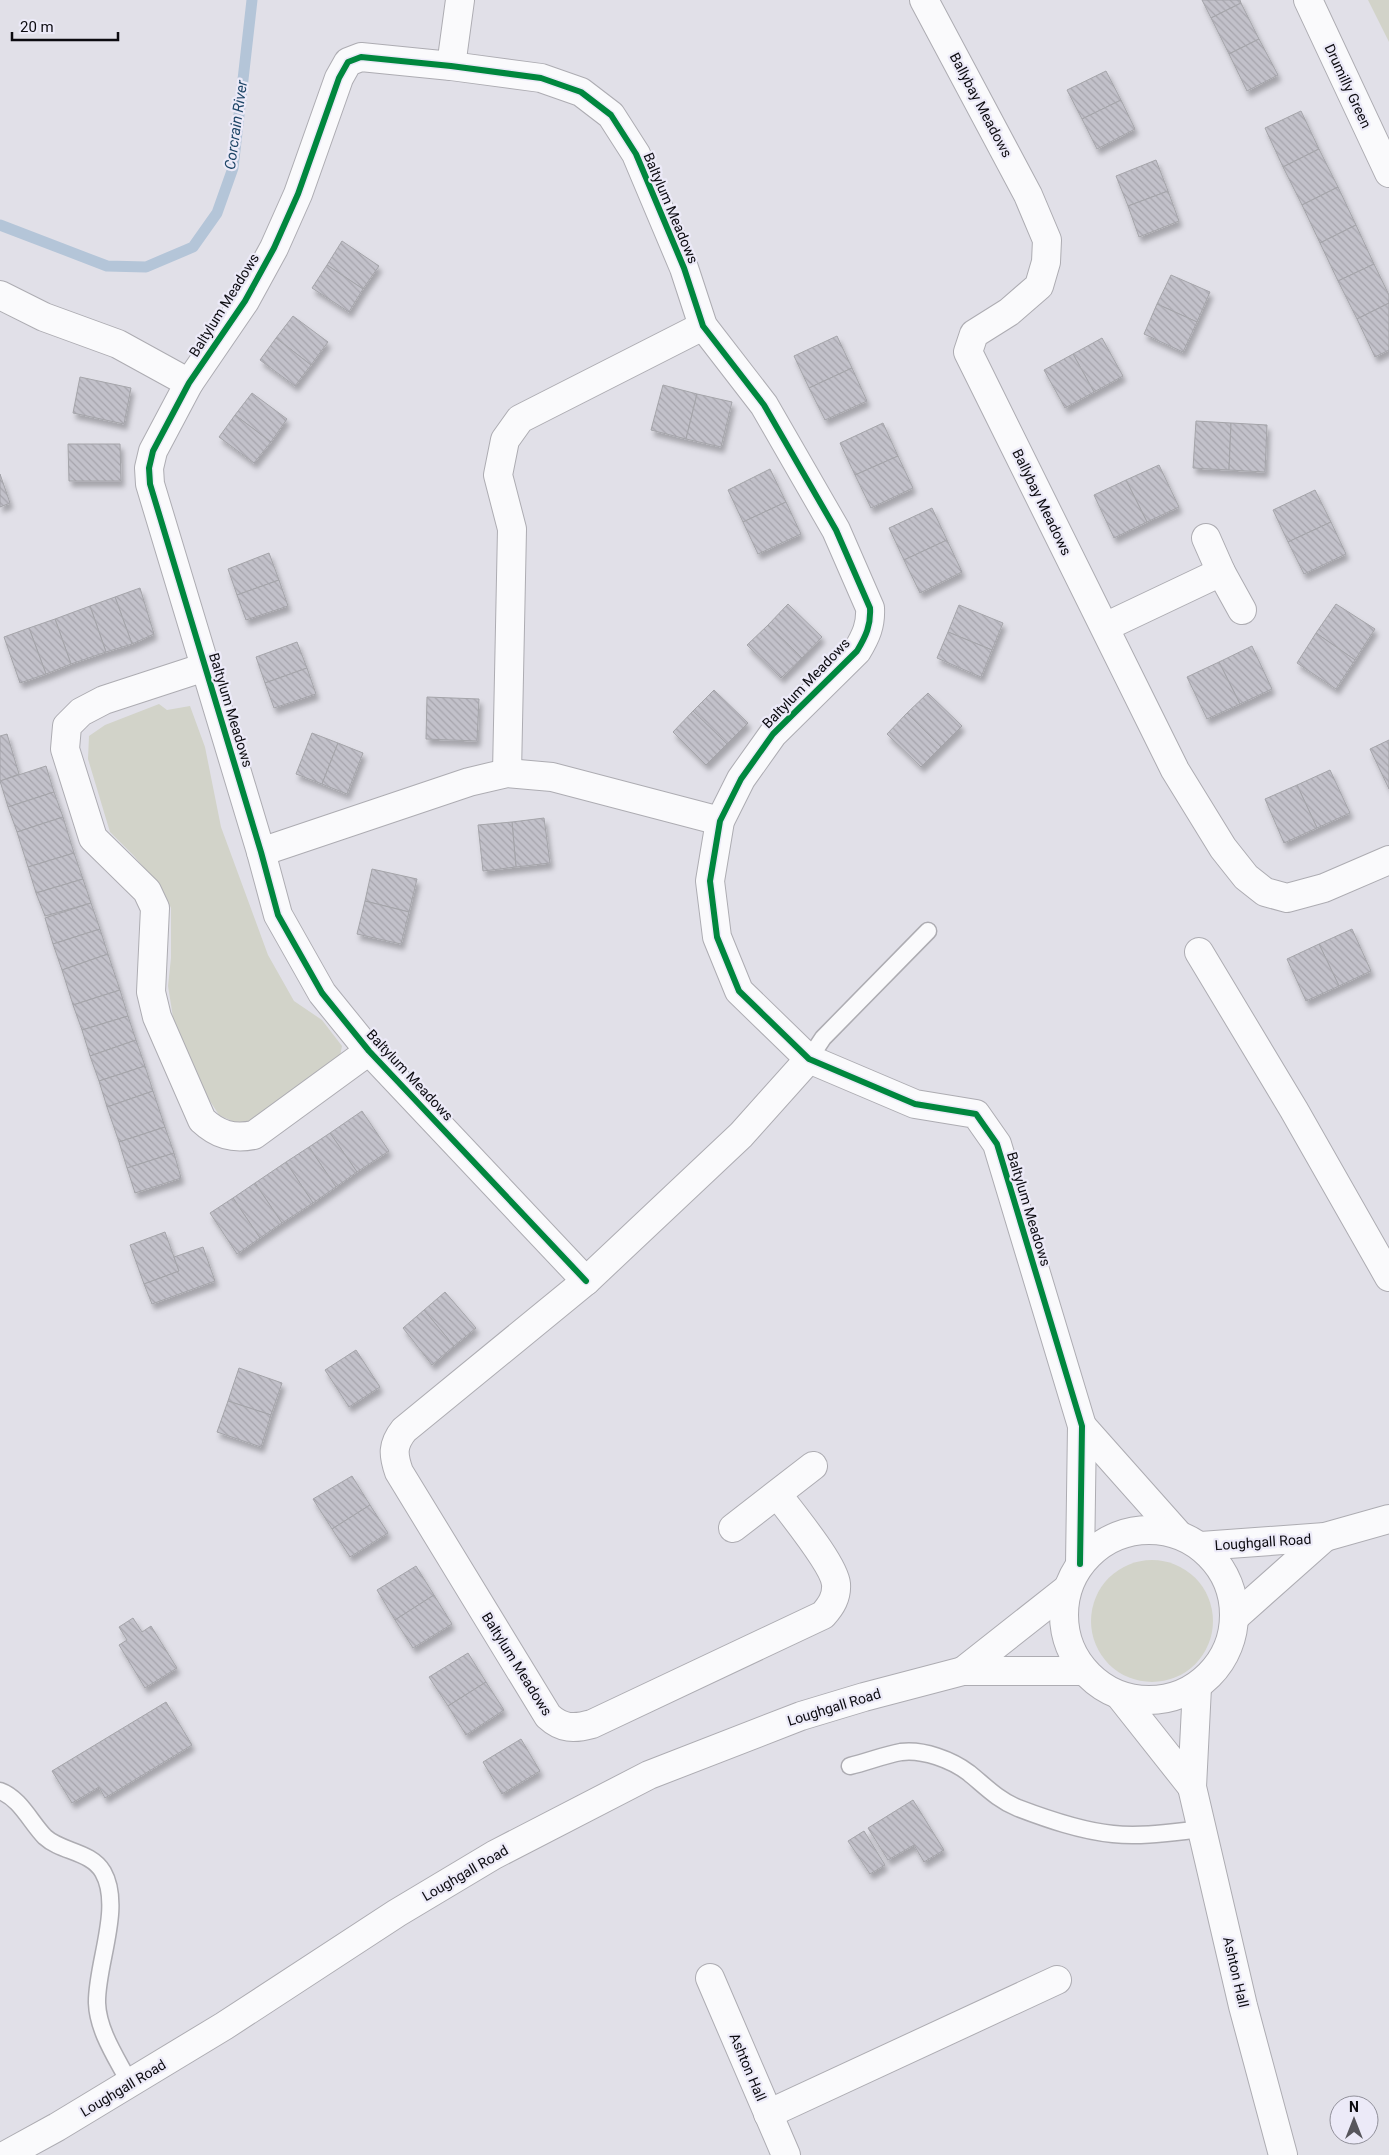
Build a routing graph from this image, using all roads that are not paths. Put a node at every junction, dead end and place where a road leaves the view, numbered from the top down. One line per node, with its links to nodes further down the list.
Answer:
1 (460, 0): 4 (street)
2 (924, 0): 12 (street, Ballybay Meadows)
3 (1308, 0): 5 (street, Drumilly Green)
4 (451, 66): 7 (street, Baltylum Meadows); 8 (street, Baltylum Meadows)
5 (1389, 173)
6 (0, 294): 8 (street)
7 (703, 326): 14 (street); 15 (street, Baltylum Meadows)
8 (189, 384): 13 (street, Baltylum Meadows)
9 (1206, 538): 10 (street)
10 (1222, 572): 11 (street); 12 (street)
11 (1242, 610)
12 (1105, 627): 17 (street, Ballybay Meadows)
13 (205, 667): 16 (street, Baltylum Meadows); 20 (street, Baltylum Meadows)
14 (507, 773): 15 (street); 16 (street)
15 (720, 821): 21 (street, Baltylum Meadows)
16 (261, 852): 20 (street, Baltylum Meadows)
17 (1389, 860)
18 (928, 931): 21 (lane)
19 (1199, 952): 22 (street)
20 (369, 1051): 23 (street, Baltylum Meadows)
21 (809, 1059): 23 (street, Baltylum Meadows); 24 (street, Baltylum Meadows)
22 (1389, 1277)
23 (586, 1282): 26 (street, Baltylum Meadows)
24 (1082, 1426): 30 (street, Baltylum Meadows); 31 (street, Baltylum Meadows)
25 (813, 1466): 26 (street)
26 (778, 1495): 28 (street)
27 (1389, 1519): 29 (street, Loughgall Road)
28 (733, 1528)
29 (1325, 1537): 30 (street, Loughgall Road); 33 (street, Loughgall Road)
30 (1190, 1540): 31 (street); 33 (street)
31 (1080, 1564): 32 (street)
32 (1067, 1590): 34 (street, Loughgall Road); 35 (street)
33 (1235, 1617): 36 (street)
34 (963, 1671): 35 (street, Loughgall Road); 44 (street, Loughgall Road)
35 (1084, 1671): 37 (street)
36 (1197, 1687): 37 (street); 39 (street, Ashton Hall)
37 (1120, 1696): 39 (street, Ashton Hall)
38 (850, 1766): 41 (lane)
39 (1192, 1787): 41 (street, Ashton Hall)
40 (0, 1791): 44 (lane)
41 (1203, 1829): 48 (street, Ashton Hall)
42 (710, 1978): 45 (street, Ashton Hall)
43 (1057, 1980): 45 (street)
44 (130, 2084): 46 (street, Loughgall Road)
45 (768, 2114): 47 (street, Ashton Hall)
46 (6, 2155)
47 (786, 2155)
48 (1283, 2155)

